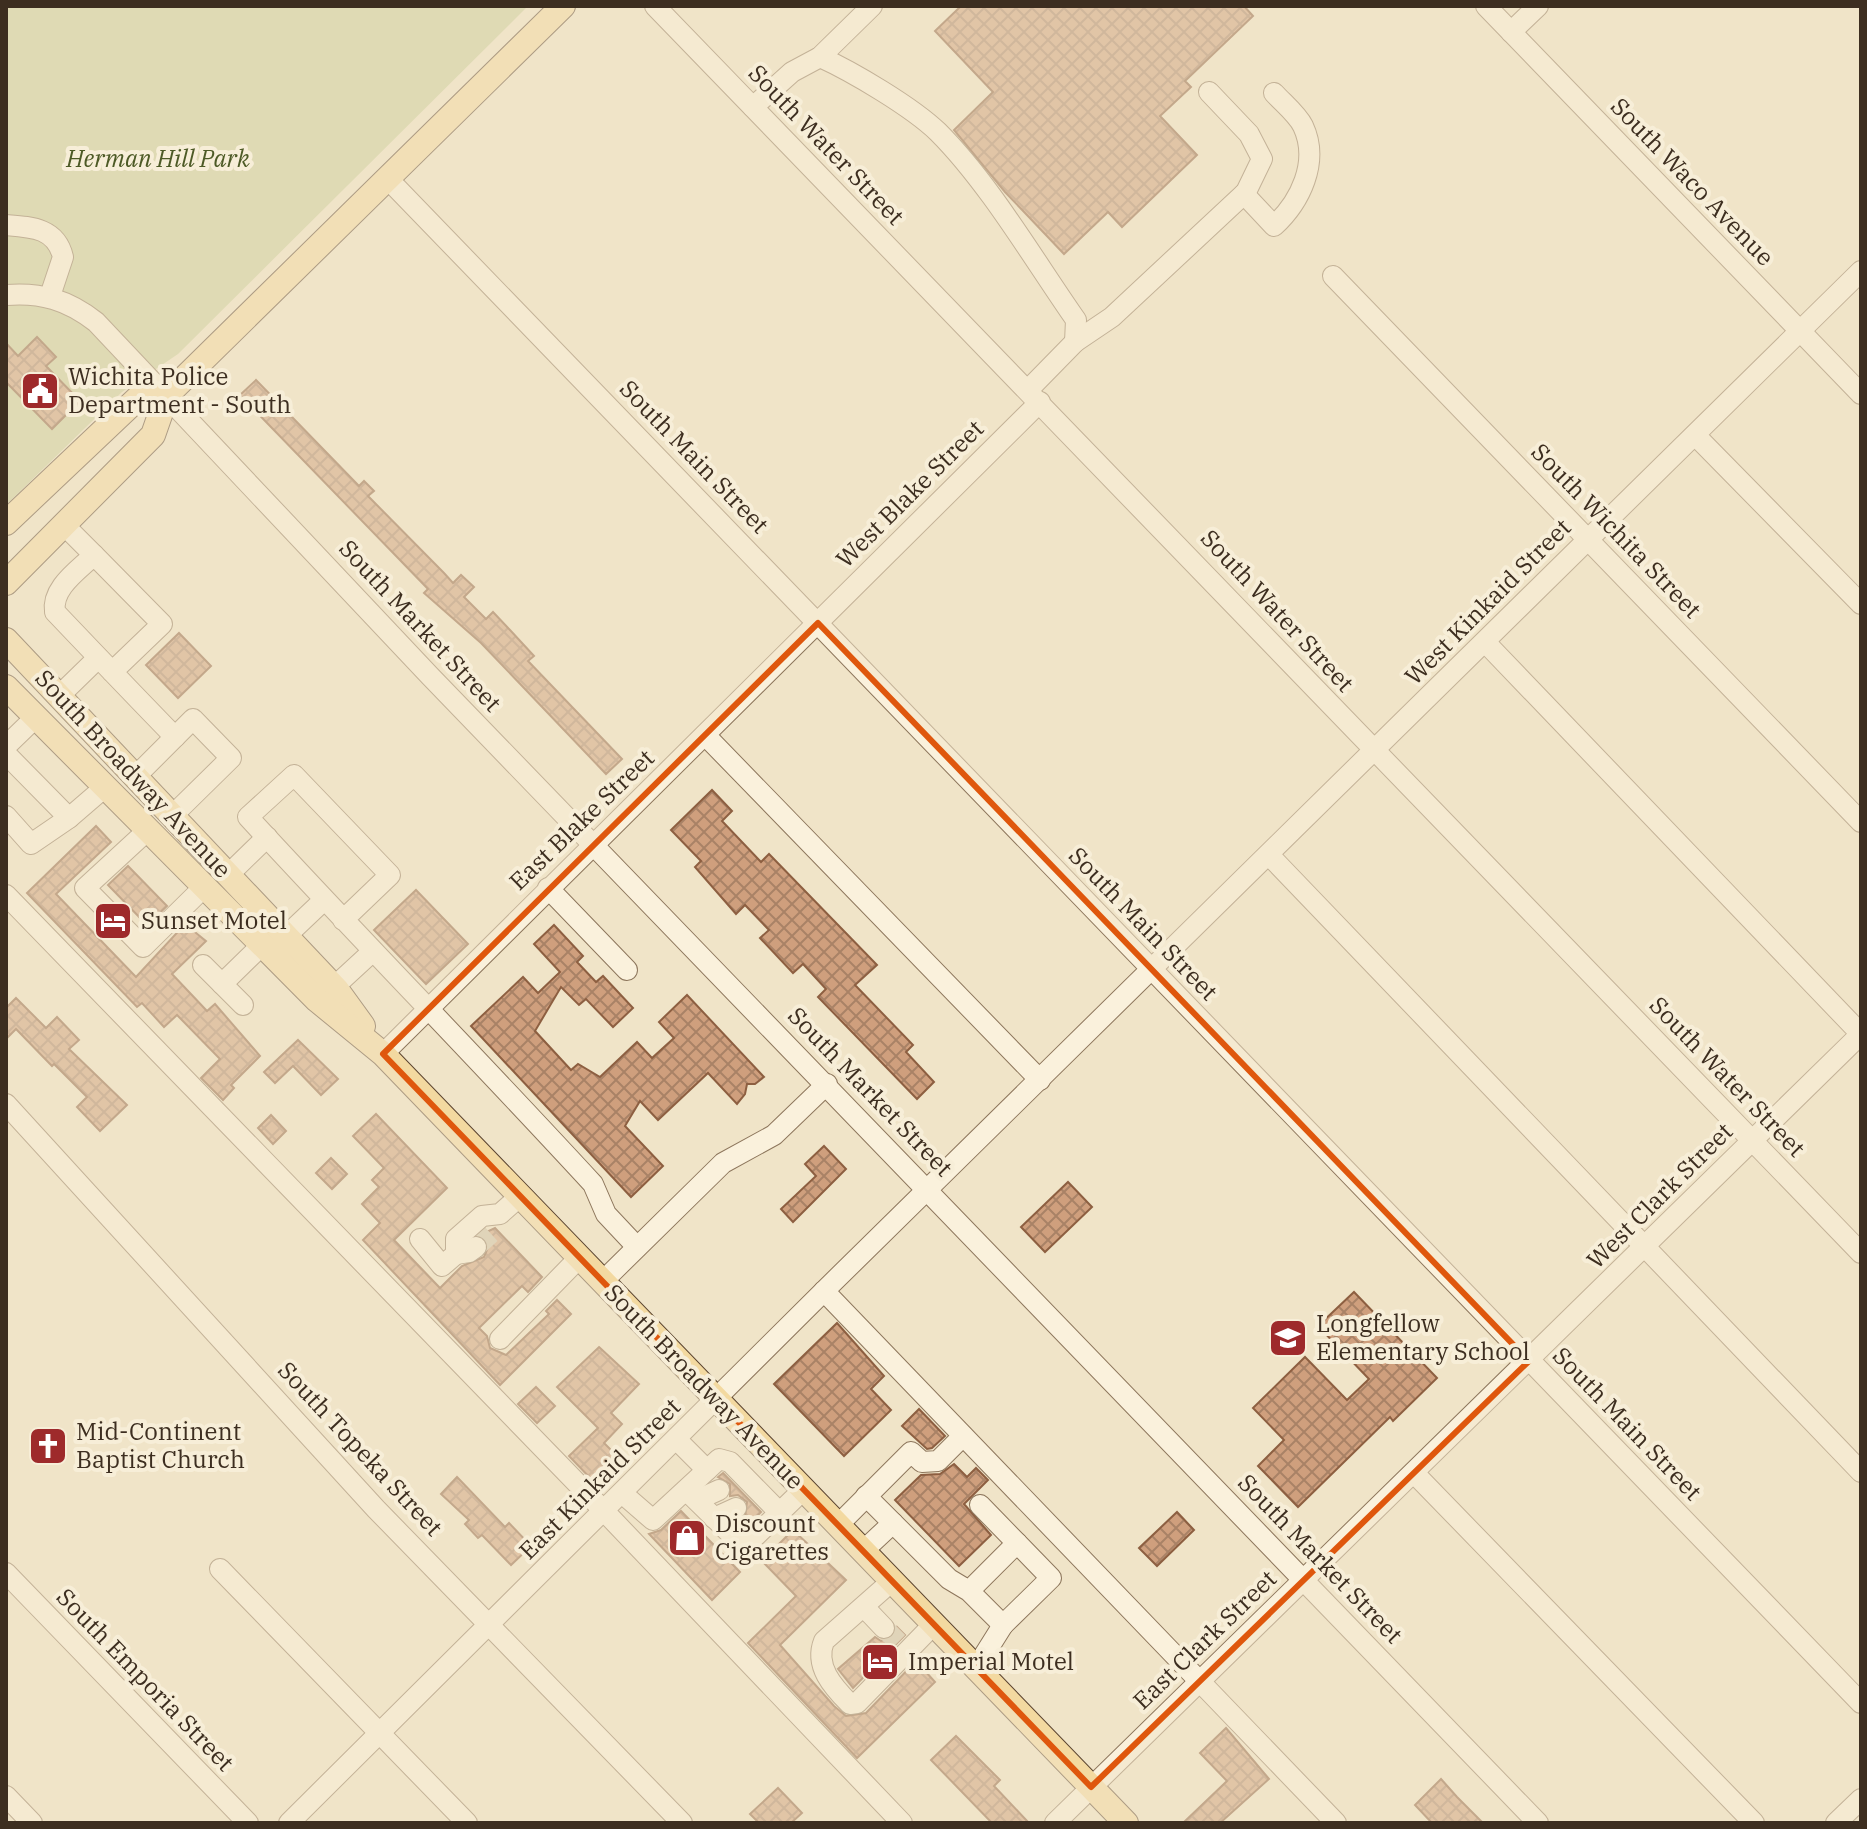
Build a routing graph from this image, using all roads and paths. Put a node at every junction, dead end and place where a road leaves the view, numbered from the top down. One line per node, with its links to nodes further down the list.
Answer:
1 (563, 6): 11 (main road)
2 (655, 6): 10 (street, South Water Street)
3 (872, 6): 7 (street)
4 (1486, 6): 6 (street, South Waco Avenue)
5 (1538, 6): 6 (street)
6 (1511, 32): 18 (street, South Waco Avenue)
7 (820, 57): 10 (street); 19 (street)
8 (1209, 92): 12 (street)
9 (1274, 93): 12 (street)
10 (753, 107): 22 (street, South Water Street)
11 (388, 179): 21 (main road); 30 (street, South Main Street)
12 (1244, 194): 19 (street, West Blake Street)
13 (6, 225): 17 (street)
14 (1861, 271): 18 (street, West Kinkaid Street)
15 (1333, 276): 26 (street, South Wichita Street)
16 (6, 295): 17 (street)
17 (50, 296): 21 (street, South Market Street)
18 (1800, 331): 20 (street, South Waco Avenue); 23 (street, West Kinkaid Street)
19 (1075, 342): 22 (street, West Blake Street)
20 (1861, 394)
21 (167, 395): 24 (main road); 25 (main road); 50 (street, South Market Street)
22 (1034, 396): 30 (street, West Blake Street); 40 (street, South Water Street)
23 (1695, 435): 26 (street, West Kinkaid Street); 29 (street)
24 (6, 523)
25 (64, 525): 27 (street); 28 (main road)
26 (1589, 540): 32 (street, West Kinkaid Street); 47 (street, South Wichita Street)
27 (94, 555): 33 (street); 33 (street)
28 (6, 583)
29 (1861, 604)
30 (818, 623): 37 (street, East Blake Street); 63 (street, South Main Street)
31 (6, 640): 35 (main road, South Broadway Avenue)
32 (1485, 642): 40 (street, West Kinkaid Street); 68 (street)
33 (105, 665): 35 (street); 38 (street)
34 (6, 687): 36 (main road, South Broadway Avenue)
35 (59, 696): 42 (main road, South Broadway Avenue)
36 (36, 717): 39 (street); 43 (main road, South Broadway Avenue)
37 (705, 735): 50 (street, East Blake Street); 70 (street)
38 (175, 737): 42 (street); 45 (street)
39 (6, 746)
40 (1374, 751): 51 (street, West Kinkaid Street); 73 (street, South Water Street)
41 (6, 754): 46 (street)
42 (135, 777): 45 (main road, South Broadway Avenue)
43 (105, 787): 46 (street); 48 (main road, South Broadway Avenue)
44 (6, 816): 46 (street)
45 (172, 816): 52 (main road, South Broadway Avenue)
46 (69, 818)
47 (1861, 822)
48 (148, 830): 53 (main road, South Broadway Avenue); 53 (street)
49 (267, 837): 52 (street); 56 (street); 57 (street)
50 (594, 845): 54 (street, East Blake Street); 71 (street, South Market Street)
51 (1269, 855): 63 (street, West Kinkaid Street); 77 (street)
52 (228, 875): 58 (main road, South Broadway Avenue)
53 (204, 887): 59 (main road, South Broadway Avenue)
54 (548, 888): 62 (street); 67 (street, East Blake Street)
55 (6, 895): 98 (street)
56 (324, 900): 57 (street); 58 (street)
57 (343, 920): 60 (street)
58 (286, 936): 65 (main road, South Broadway Avenue)
59 (262, 945): 64 (street); 69 (main road, South Broadway Avenue)
60 (372, 952): 65 (street); 67 (street)
61 (203, 965): 64 (street)
62 (627, 970)
63 (1152, 970): 70 (street, East Kinkaid Street); 84 (street, South Main Street)
64 (222, 984): 66 (street)
65 (334, 987): 69 (main road, South Broadway Avenue)
66 (243, 1005)
67 (427, 1011): 69 (street, East Blake Street); 78 (street)
68 (1861, 1034): 73 (street, West Clark Street)
69 (383, 1054): 75 (main road, South Broadway Avenue)
70 (1040, 1080): 74 (street, East Kinkaid Street)
71 (827, 1084): 74 (street, South Market Street); 78 (street)
72 (6, 1104): 112 (street, South Topeka Street)
73 (1753, 1141): 77 (street, West Clark Street); 79 (street, South Water Street)
74 (929, 1190): 82 (street, East Kinkaid Street); 108 (street, South Market Street)
75 (519, 1197): 76 (street); 80 (main road, South Broadway Avenue)
76 (420, 1239)
77 (1646, 1246): 84 (street, West Clark Street); 89 (street)
78 (637, 1247): 81 (street)
79 (1861, 1253)
80 (579, 1258): 81 (main road, South Broadway Avenue); 83 (street)
81 (602, 1282): 85 (main road, South Broadway Avenue)
82 (824, 1291): 85 (street, East Kinkaid Street); 86 (street)
83 (500, 1339)
84 (1529, 1361): 90 (street, East Clark Street); 117 (street, South Main Street)
85 (716, 1400): 87 (street, East Kinkaid Street); 91 (main road, South Broadway Avenue)
86 (963, 1436): 95 (street); 116 (street)
87 (677, 1440): 88 (street); 93 (street, East Kinkaid Street)
88 (707, 1470): 94 (street); 99 (street)
89 (1861, 1472)
90 (1414, 1473): 108 (street, East Clark Street); 132 (street)
91 (804, 1489): 99 (street); 102 (main road, South Broadway Avenue)
92 (719, 1490): 94 (street)
93 (623, 1494): 94 (street); 98 (street, East Kinkaid Street)
94 (692, 1495): 100 (street)
95 (866, 1496): 101 (street); 102 (street)
96 (980, 1505): 103 (street)
97 (736, 1508): 100 (street)
98 (605, 1512): 112 (street, East Kinkaid Street); 127 (street)
99 (780, 1513): 100 (street)
100 (714, 1518)
101 (893, 1523): 104 (street); 109 (street)
102 (838, 1525): 104 (main road, South Broadway Avenue)
103 (1017, 1543): 109 (street); 113 (street)
104 (863, 1551): 107 (main road, South Broadway Avenue)
105 (220, 1569): 118 (street)
106 (6, 1573): 123 (street, South Emporia Street)
107 (892, 1581): 110 (street); 111 (main road, South Broadway Avenue)
108 (1304, 1581): 116 (street, East Clark Street); 131 (street, South Market Street)
109 (969, 1591): 113 (street)
110 (864, 1607): 111 (street); 114 (street)
111 (934, 1624): 115 (main road, South Broadway Avenue)
112 (490, 1625): 118 (street, East Kinkaid Street); 126 (street, South Topeka Street)
113 (1003, 1625): 115 (street)
114 (884, 1628)
115 (976, 1668): 119 (main road, South Broadway Avenue)
116 (1200, 1682): 119 (street, East Clark Street); 130 (street)
117 (1861, 1703)
118 (380, 1733): 124 (street, East Kinkaid Street); 125 (street)
119 (1091, 1787): 128 (street, East Clark Street); 129 (main road, South Broadway Avenue)
120 (6, 1796): 122 (street)
121 (1861, 1799): 133 (street)
122 (32, 1823)
123 (248, 1823)
124 (289, 1823)
125 (467, 1823)
126 (682, 1823)
127 (902, 1823)
128 (1055, 1823)
129 (1126, 1823)
130 (1336, 1823)
131 (1538, 1823)
132 (1754, 1823)
133 (1836, 1823)

